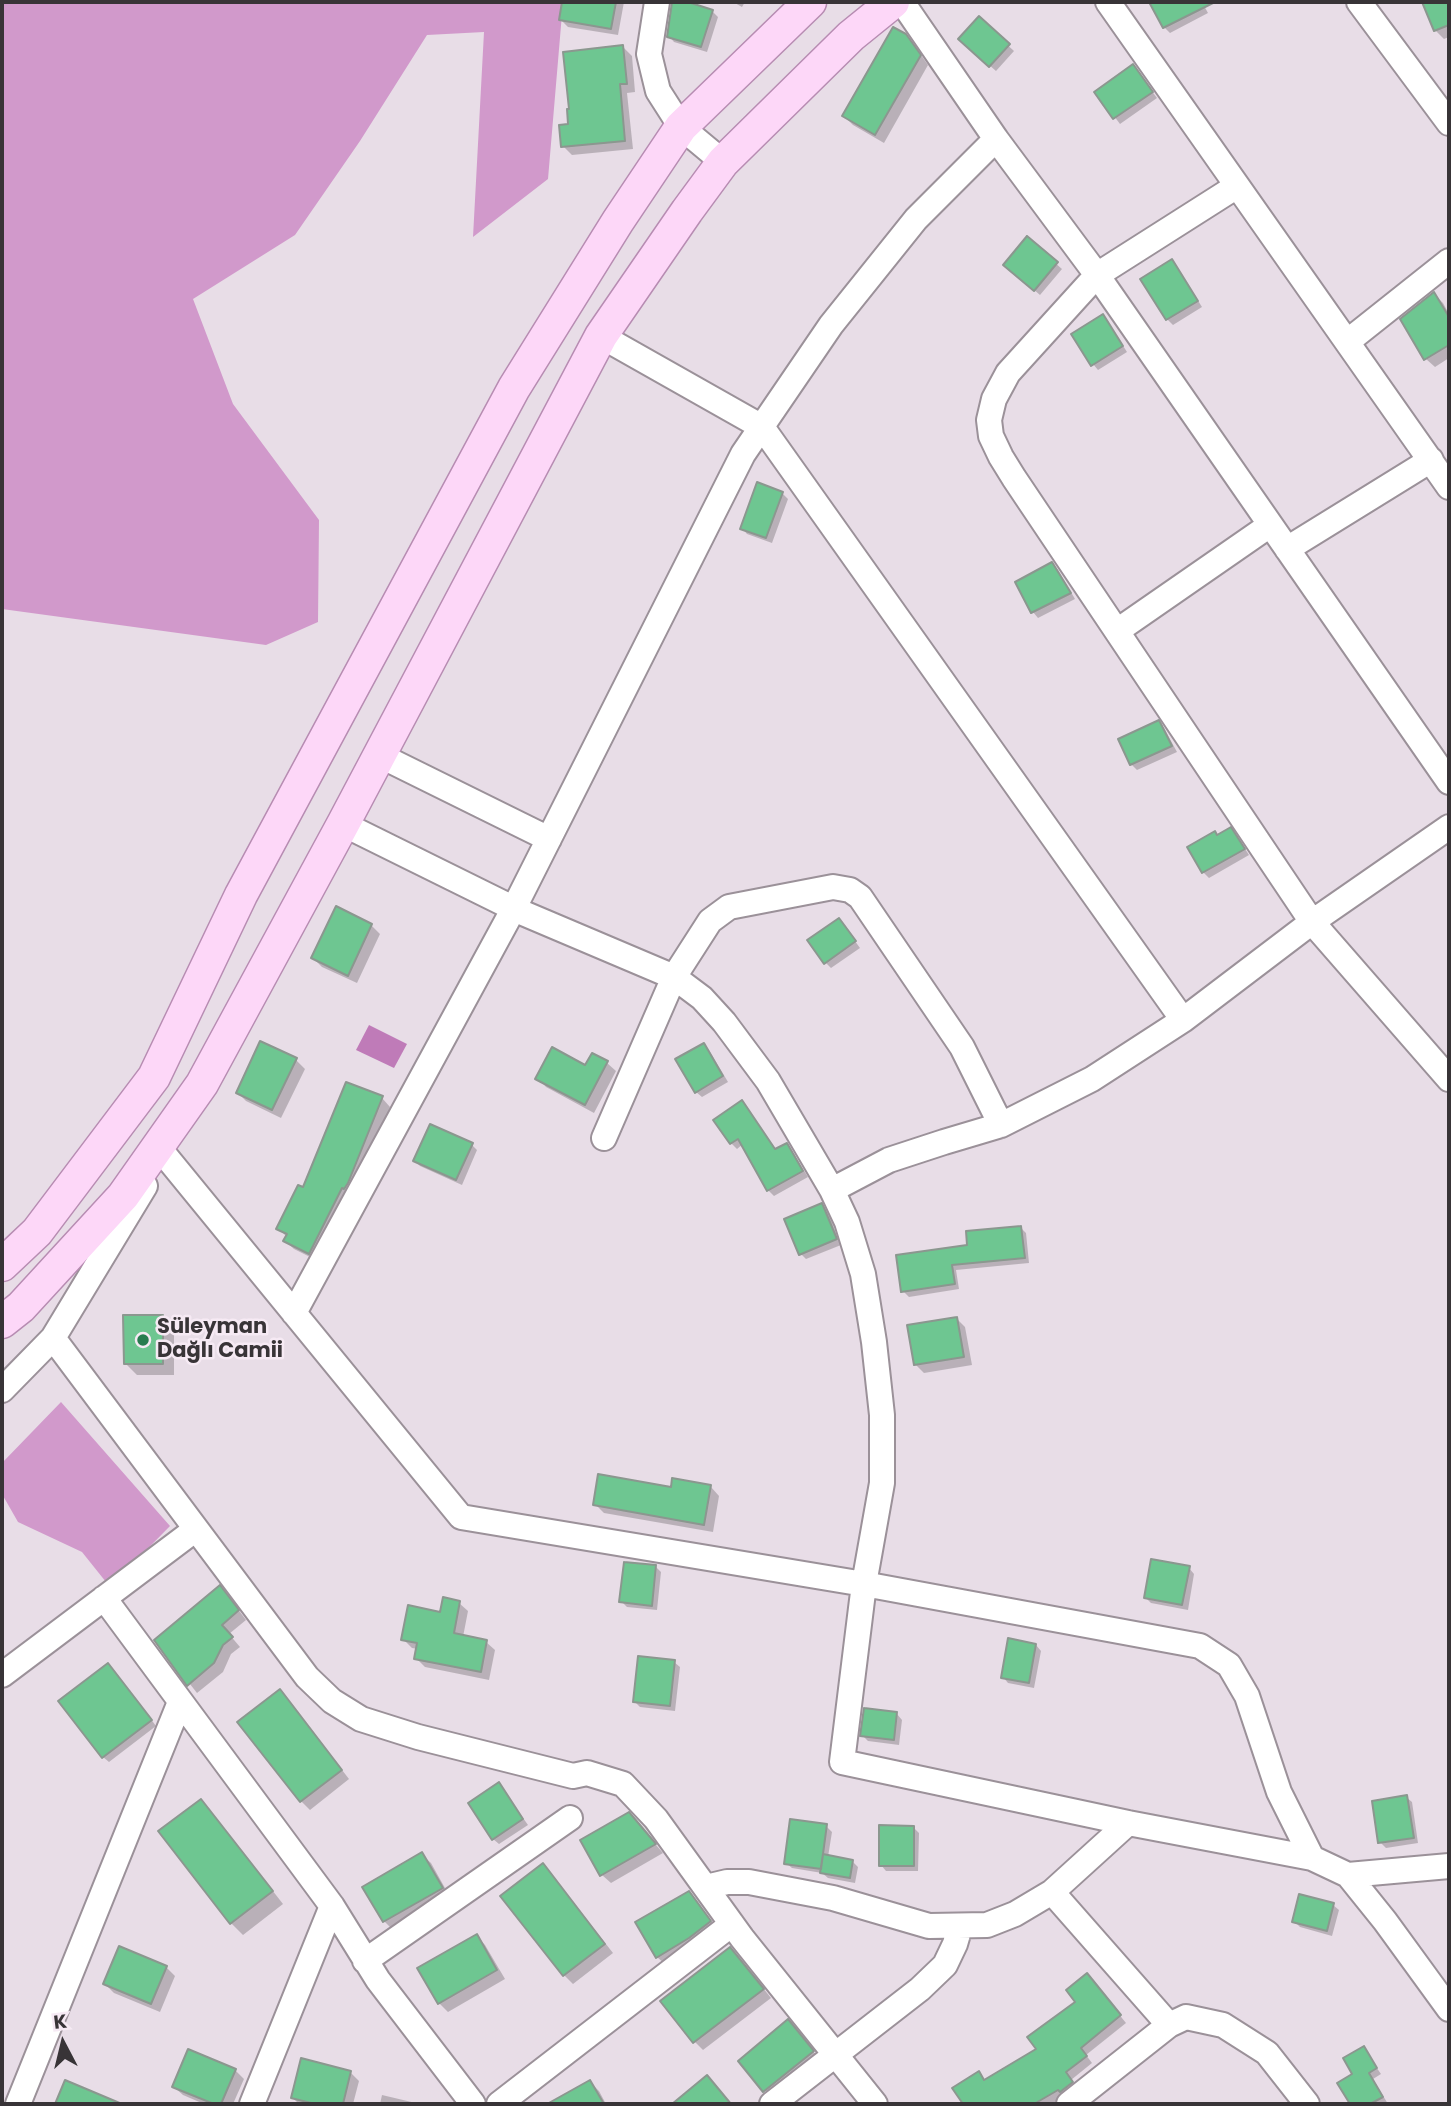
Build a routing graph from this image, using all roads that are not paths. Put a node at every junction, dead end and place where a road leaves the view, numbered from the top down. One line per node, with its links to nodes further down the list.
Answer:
1 (657, 2): 8 (street)
2 (810, 2): 8 (main road)
3 (893, 2): 10 (main road)
4 (902, 2): 9 (street)
5 (1108, 2): 11 (street)
6 (1359, 2): 7 (street)
7 (1449, 123)
8 (681, 127): 10 (street); 37 (main road)
9 (996, 139): 13 (street); 16 (street)
10 (723, 162): 14 (main road)
11 (1237, 186): 13 (street); 15 (street)
12 (1449, 261): 15 (street)
13 (1097, 275): 19 (street); 21 (street)
14 (601, 336): 16 (street); 22 (main road)
15 (1347, 342): 17 (street)
16 (762, 427): 26 (street); 30 (street)
17 (1431, 460): 18 (street); 20 (street)
18 (1449, 488)
19 (1270, 525): 20 (street); 21 (street)
20 (1287, 549): 23 (street)
21 (1117, 631): 28 (street)
22 (379, 755): 24 (main road); 26 (street)
23 (1449, 782)
24 (343, 824): 27 (street); 32 (main road)
25 (1449, 827): 28 (street)
26 (549, 839): 27 (street)
27 (514, 908): 29 (street); 38 (street)
28 (1312, 922): 30 (street); 31 (street)
29 (674, 977): 33 (street); 34 (street); 36 (street)
30 (1183, 1020): 33 (street)
31 (1449, 1079)
32 (202, 1084): 35 (street); 39 (main road)
33 (1001, 1125): 36 (street)
34 (604, 1138)
35 (164, 1154): 38 (street); 40 (street)
36 (832, 1190): 43 (street)
37 (2, 1265)
38 (294, 1313): 43 (street)
39 (2, 1322)
40 (53, 1338): 41 (street); 42 (street)
41 (2, 1391)
42 (196, 1529): 44 (street); 52 (street)
43 (864, 1584): 48 (street); 49 (street)
44 (104, 1598): 45 (street); 46 (street)
45 (2, 1675)
46 (180, 1702): 54 (street); 61 (street)
47 (570, 1818): 57 (street)
48 (1128, 1823): 49 (street); 53 (street)
49 (1312, 1858): 51 (street)
50 (1449, 1866): 51 (street)
51 (1348, 1875): 58 (street)
52 (706, 1887): 55 (street); 56 (street)
53 (1052, 1892): 56 (street); 59 (street)
54 (332, 1906): 57 (street); 62 (street)
55 (732, 1924): 60 (street); 64 (street)
56 (960, 1927): 60 (street)
57 (365, 1961): 63 (street)
58 (1449, 2009)
59 (1169, 2025): 67 (street); 68 (street)
60 (837, 2054): 65 (street); 66 (street)
61 (18, 2104)
62 (252, 2104)
63 (473, 2104)
64 (499, 2104)
65 (772, 2104)
66 (875, 2104)
67 (1069, 2104)
68 (1307, 2104)

